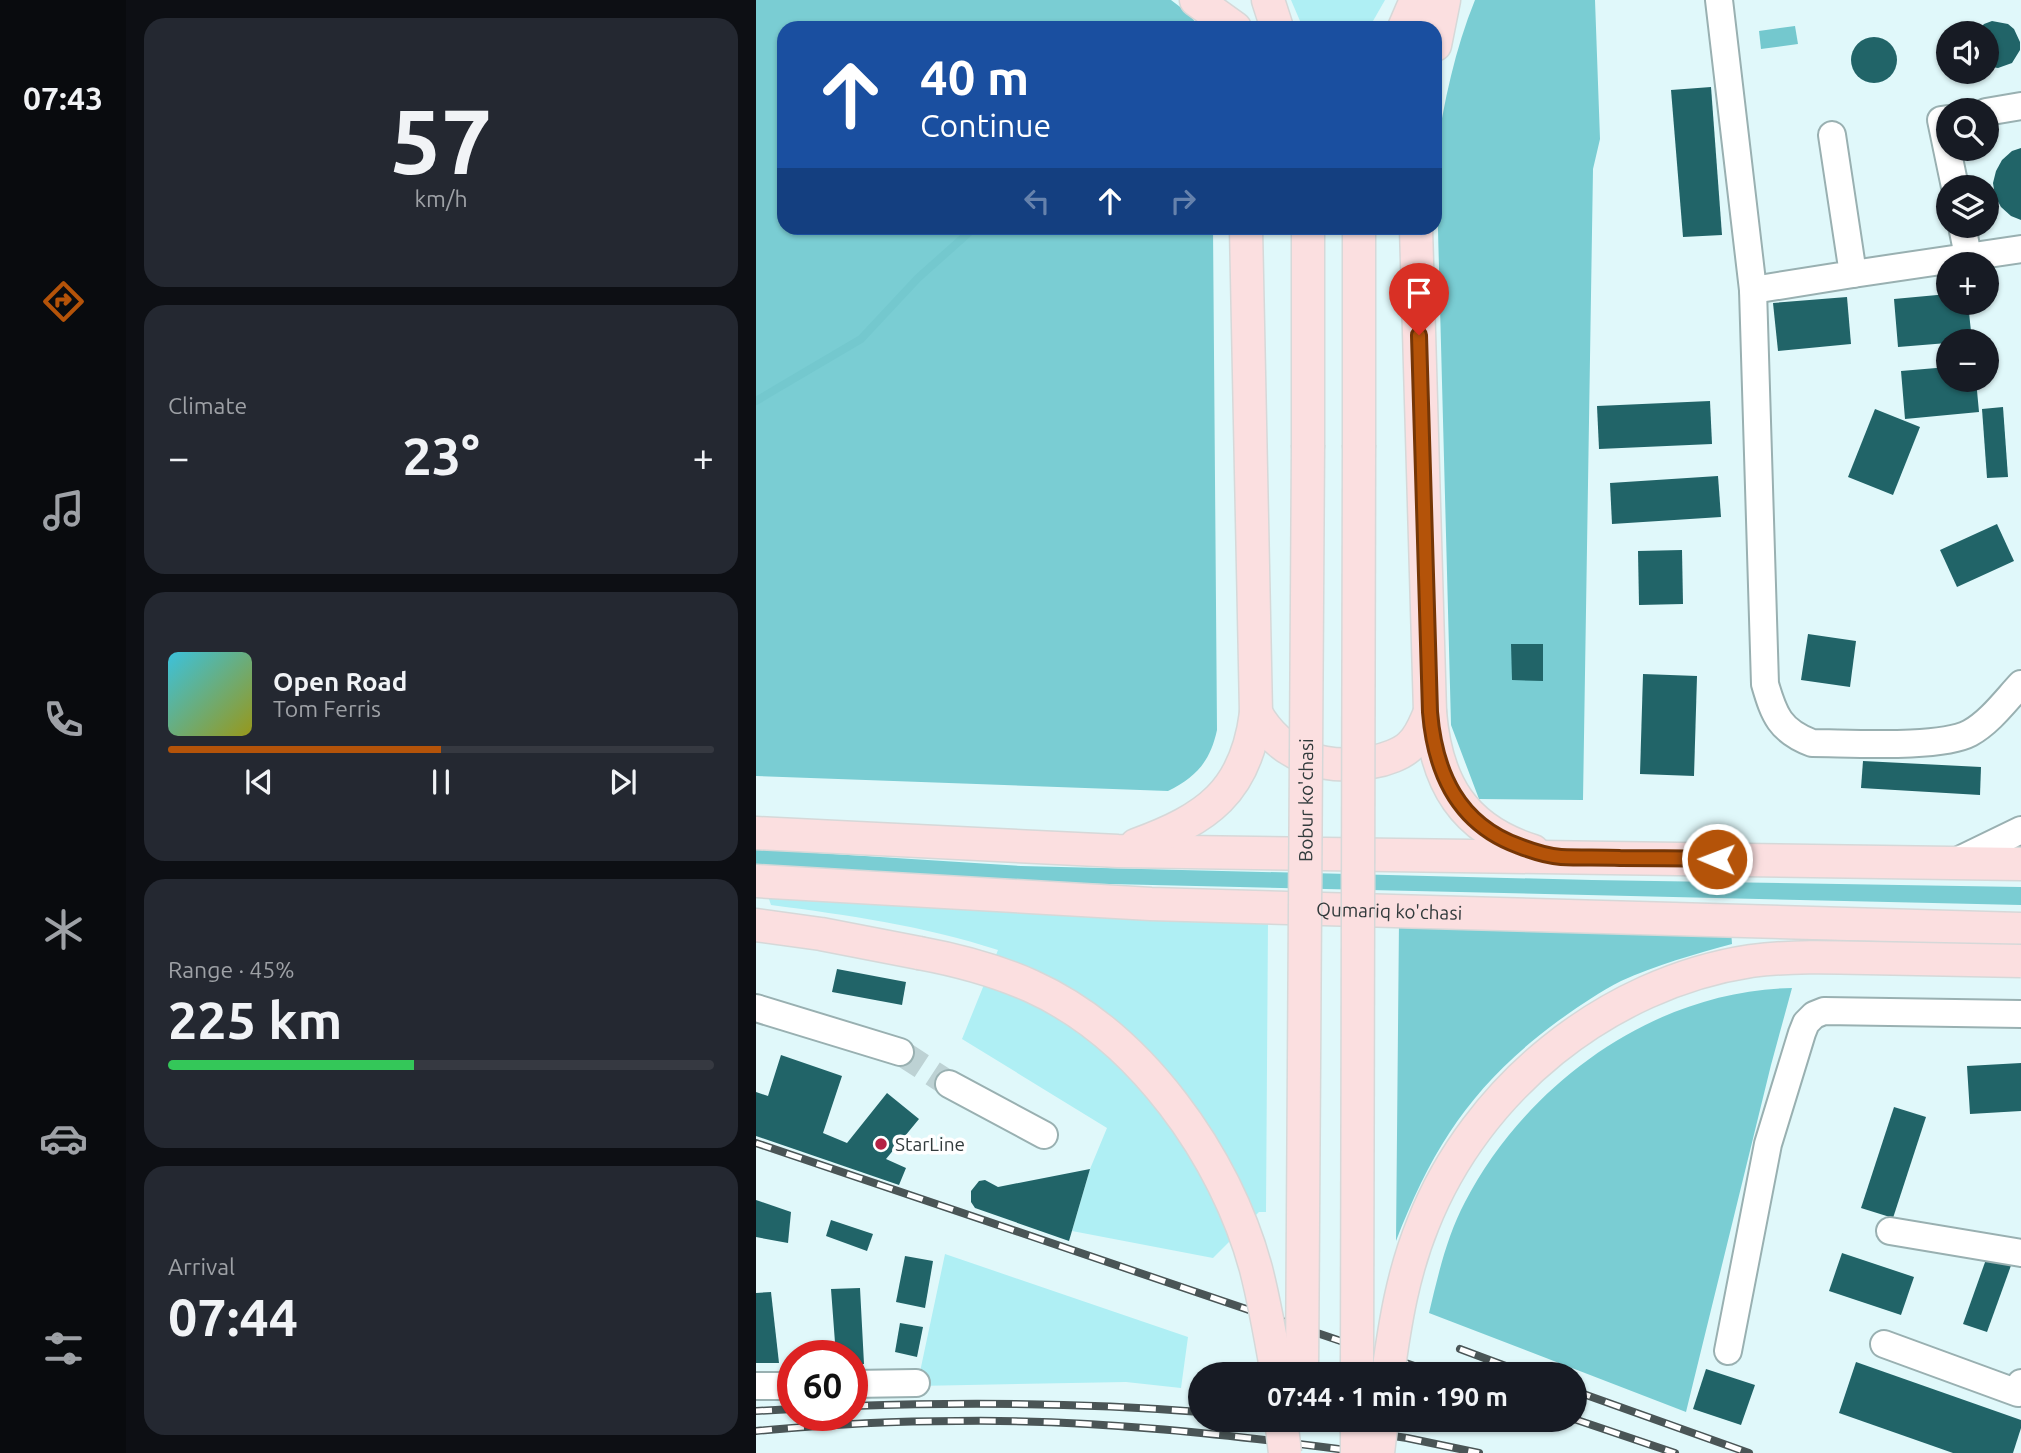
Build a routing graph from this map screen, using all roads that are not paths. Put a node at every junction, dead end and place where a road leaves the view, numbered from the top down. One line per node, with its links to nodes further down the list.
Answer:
1 (1196, 0): 5 (main road)
2 (1416, 0): 6 (main road)
3 (1444, 0): 7 (main road)
4 (1720, 0): 19 (street)
5 (1225, 21)
6 (1407, 21)
7 (1440, 21)
8 (2021, 106): 9 (street)
9 (1999, 110)
10 (1832, 135): 18 (street)
11 (1246, 235): 22 (main road)
12 (1308, 235): 43 (main road, Bobur ko'chasi, bridge)
13 (1359, 235): 44 (main road, bridge)
14 (1416, 235): 21 (main road)
15 (2021, 249): 16 (street)
16 (1998, 252)
17 (1936, 261): 18 (street)
18 (1853, 274): 19 (street)
19 (1753, 290): 20 (street)
20 (2021, 684)
21 (1430, 712): 22 (main road); 26 (main road)
22 (1256, 713): 25 (main road)
23 (2021, 830): 27 (street)
24 (756, 833): 25 (main road)
25 (1118, 851): 26 (main road)
26 (1559, 857): 27 (main road)
27 (1955, 862): 28 (main road)
28 (2021, 863)
29 (756, 881): 31 (main road, Qumariq ko'chasi)
30 (756, 925): 42 (main road, bridge)
31 (2021, 929)
32 (2021, 961): 45 (main road, bridge)
33 (756, 1009): 35 (street)
34 (2021, 1014): 41 (street)
35 (900, 1052)
36 (949, 1084): 37 (street)
37 (1044, 1135)
38 (1890, 1231): 39 (street)
39 (2021, 1253)
40 (1884, 1344): 47 (street)
41 (1728, 1351)
42 (1275, 1362)
43 (1302, 1362)
44 (1357, 1362)
45 (1390, 1362)
46 (916, 1383): 48 (street)
47 (2021, 1383)
48 (868, 1384)
49 (777, 1385): 50 (street)
50 (756, 1386)
51 (1283, 1432): 55 (main road, bridge)
52 (1301, 1432): 56 (main road)
53 (1357, 1432): 57 (main road, bridge)
54 (1380, 1432): 58 (main road, bridge)
55 (1285, 1453)
56 (1301, 1453)
57 (1357, 1453)
58 (1378, 1453)

